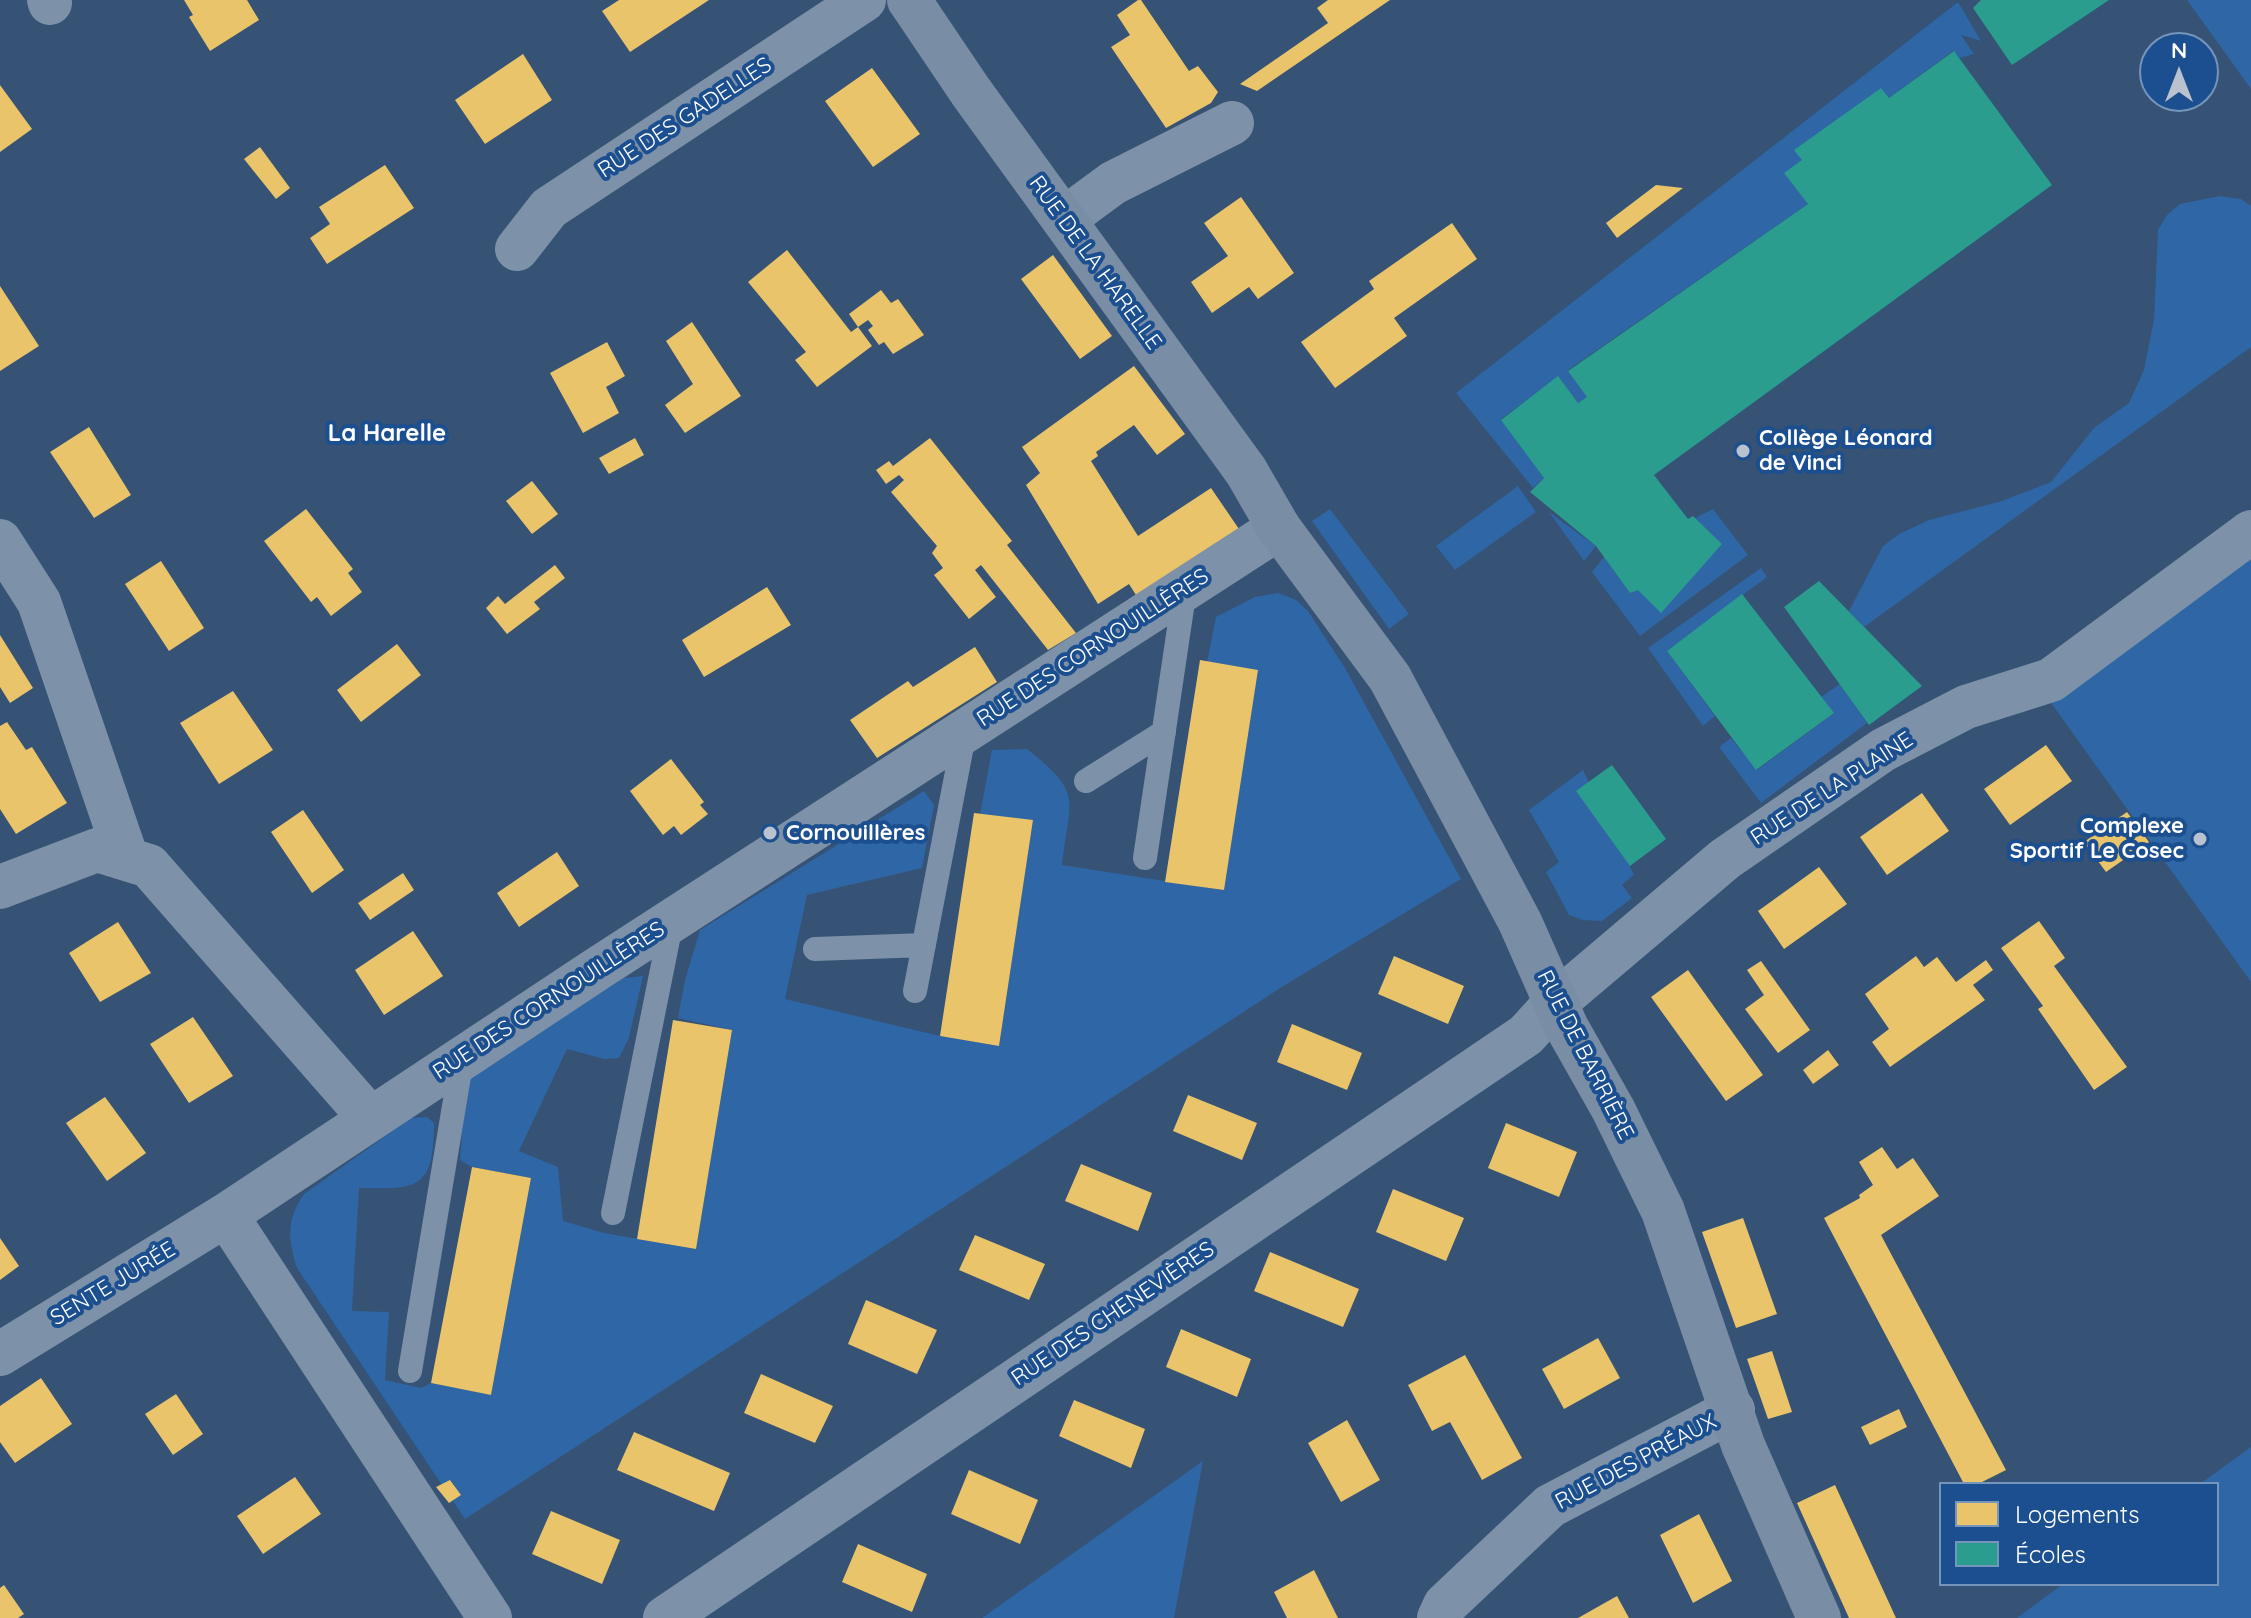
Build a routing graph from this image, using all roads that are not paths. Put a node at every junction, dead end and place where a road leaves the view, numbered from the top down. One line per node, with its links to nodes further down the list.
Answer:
1 (864, 0): 5 (street, RUE DES GADELLES)
2 (909, 0): 4 (street, RUE DE LA HARELLE)
3 (1232, 123): 4 (street)
4 (1064, 219): 6 (street, RUE DE LA HARELLE)
5 (517, 249)
6 (1279, 528): 9 (street, RUE DES CORNOUILLÈRES); 20 (street, RUE DE BARRIÈRE)
7 (2251, 532): 20 (street, RUE DE LA PLAINE)
8 (0, 541): 14 (street)
9 (1185, 588): 10 (street, RUE DES CORNOUILLÈRES); 11 (lane)
10 (965, 730): 16 (street, RUE DES CORNOUILLÈRES); 17 (lane)
11 (1164, 732): 12 (lane); 13 (lane)
12 (1086, 781)
13 (1145, 858)
14 (127, 859): 15 (street); 22 (street)
15 (0, 888)
16 (672, 920): 21 (street, RUE DES CORNOUILLÈRES); 23 (lane)
17 (924, 945): 18 (lane); 19 (lane)
18 (815, 949)
19 (915, 991)
20 (1555, 1003): 27 (street, RUE DE BARRIÈRE); 29 (street, RUE DES CHENEVIÈRES)
21 (462, 1058): 22 (street, RUE DES CORNOUILLÈRES); 26 (lane)
22 (370, 1118): 24 (street, RUE DES CORNOUILLÈRES)
23 (613, 1213)
24 (226, 1215): 25 (street, SENTE JURÉE); 28 (street)
25 (0, 1354)
26 (410, 1371)
27 (1733, 1410): 30 (street, RUE DES PRÉAUX); 31 (street, RUE DE BARRIÈRE)
28 (490, 1618)
29 (665, 1618)
30 (1439, 1618)
31 (1819, 1618)

